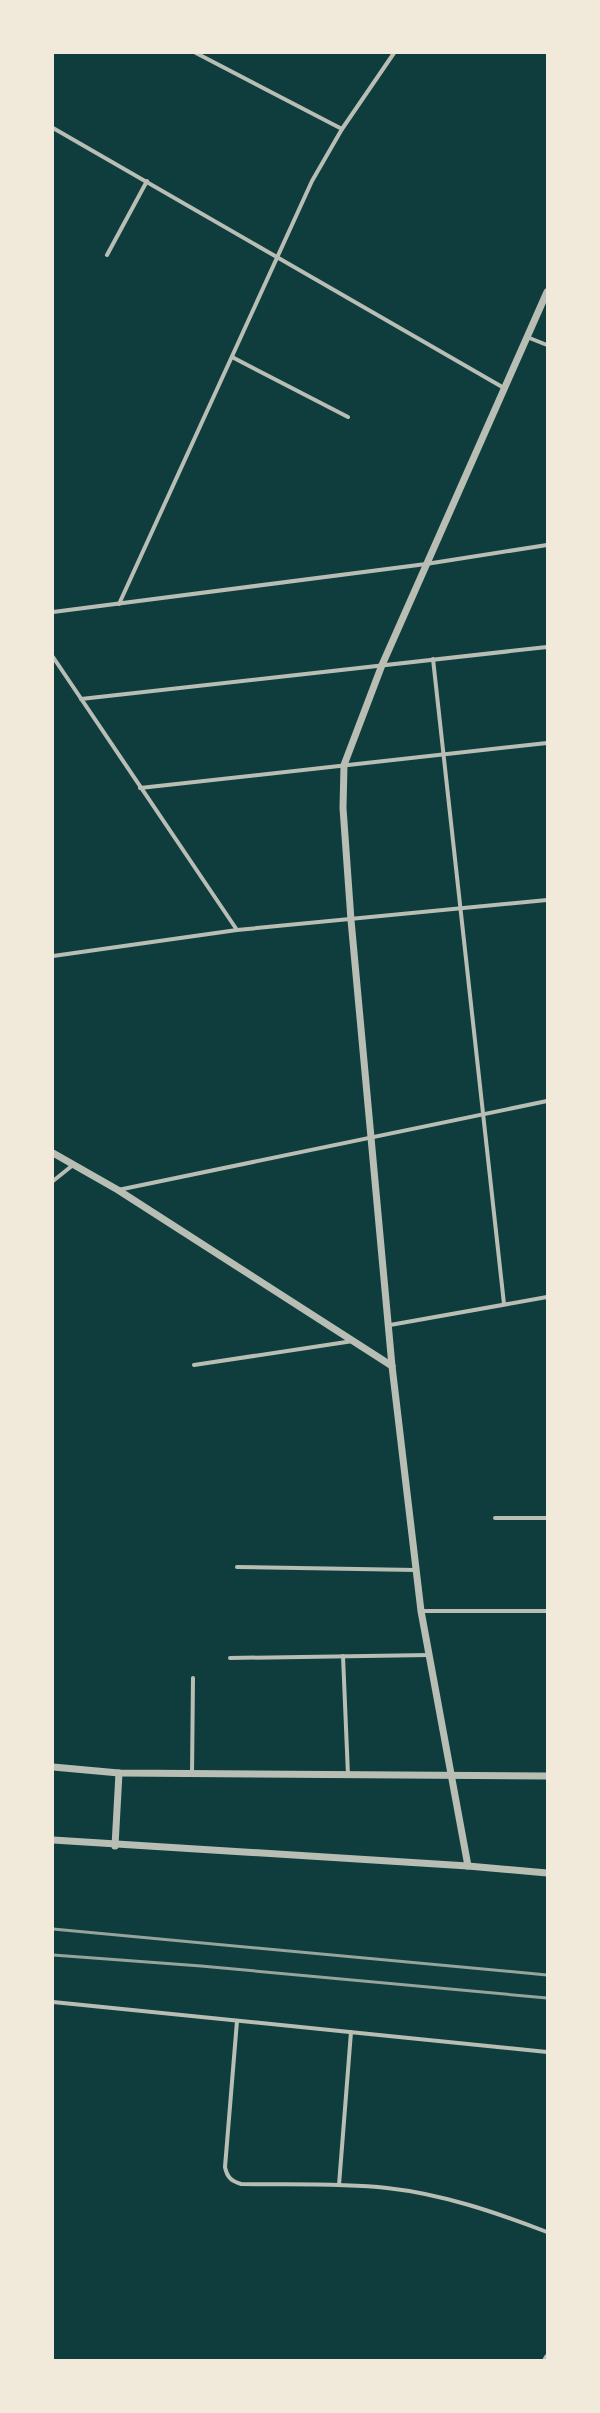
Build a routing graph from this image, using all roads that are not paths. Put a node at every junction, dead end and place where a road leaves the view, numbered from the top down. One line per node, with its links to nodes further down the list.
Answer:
1 (196, 53): 4 (street)
2 (394, 53): 4 (street)
3 (53, 128): 5 (street)
4 (342, 129): 7 (street)
5 (147, 181): 6 (street); 7 (street)
6 (107, 256)
7 (278, 257): 11 (street); 12 (street)
8 (547, 292): 9 (street)
9 (527, 337): 10 (street); 12 (street)
10 (547, 345)
11 (232, 357): 13 (street); 16 (street)
12 (504, 388): 15 (street)
13 (348, 417)
14 (547, 545): 15 (street)
15 (426, 564): 16 (street); 21 (street)
16 (119, 604): 17 (street)
17 (53, 612)
18 (547, 647): 20 (street)
19 (53, 657): 22 (street)
20 (433, 659): 21 (street); 24 (street)
21 (382, 665): 22 (street); 25 (street)
22 (81, 699): 26 (street)
23 (547, 743): 24 (street)
24 (444, 754): 25 (street); 28 (street)
25 (344, 765): 26 (street); 29 (street)
26 (140, 788): 30 (street)
27 (547, 900): 28 (street)
28 (461, 909): 29 (street); 33 (street)
29 (351, 920): 30 (street); 34 (street)
30 (237, 930): 31 (street)
31 (53, 956)
32 (547, 1101): 33 (street)
33 (483, 1114): 34 (street); 40 (street)
34 (371, 1138): 38 (street); 41 (street)
35 (53, 1153): 36 (street)
36 (73, 1165): 37 (street); 38 (street)
37 (53, 1181)
38 (118, 1190): 42 (street)
39 (547, 1297): 40 (street)
40 (504, 1304): 41 (street)
41 (390, 1325): 44 (street)
42 (354, 1341): 43 (street); 44 (street)
43 (194, 1365)
44 (392, 1366): 48 (street)
45 (495, 1518): 46 (street)
46 (547, 1518)
47 (237, 1567): 48 (street)
48 (416, 1570): 50 (street)
49 (547, 1610): 50 (street)
50 (421, 1611): 51 (street)
51 (429, 1654): 52 (street); 59 (street)
52 (343, 1656): 53 (street); 58 (street)
53 (230, 1658)
54 (193, 1678): 57 (street)
55 (53, 1768): 56 (street)
56 (119, 1773): 57 (street); 62 (street)
57 (192, 1774): 58 (street)
58 (348, 1775): 59 (street)
59 (452, 1776): 60 (street); 63 (street)
60 (547, 1776)
61 (53, 1840): 62 (street)
62 (115, 1846): 63 (street)
63 (468, 1866): 64 (street)
64 (547, 1873)
65 (53, 2002): 66 (street)
66 (237, 2021): 67 (street); 69 (street)
67 (351, 2032): 68 (street); 69 (street)
68 (547, 2052)
69 (339, 2185): 70 (street)
70 (547, 2232)

